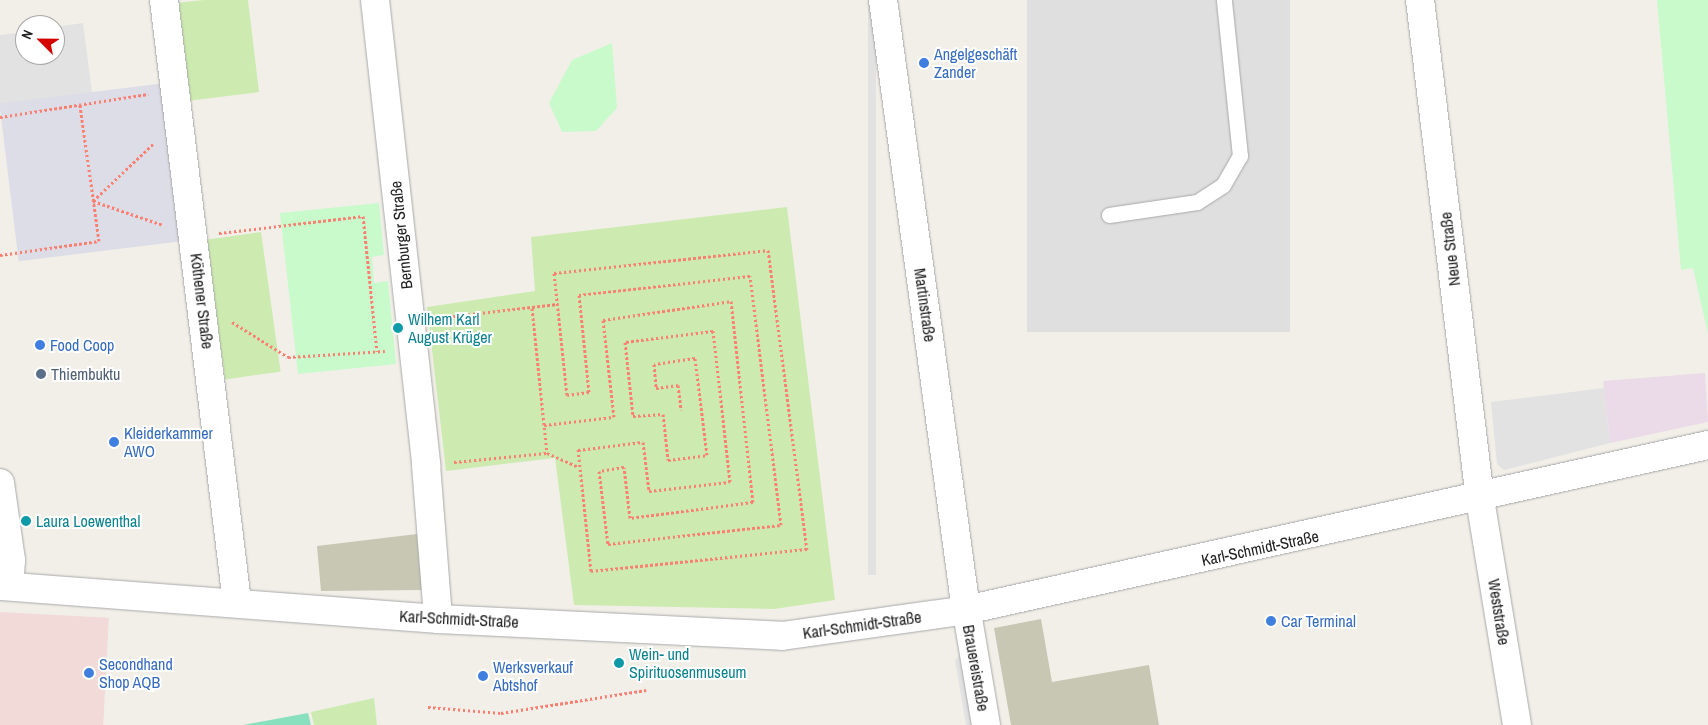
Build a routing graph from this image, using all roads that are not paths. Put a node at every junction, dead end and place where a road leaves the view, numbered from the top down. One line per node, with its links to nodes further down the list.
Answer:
1 (164, 0): 11 (street, Köthener Straße)
2 (375, 0): 13 (street, Bernburger Straße)
3 (883, 0): 12 (street, Martinstraße)
4 (1224, 0): 6 (lane)
5 (1420, 0): 9 (street, Neue Straße)
6 (1109, 215)
7 (1708, 445): 9 (street, Karl-Schmidt-Straße)
8 (0, 483): 10 (street)
9 (1480, 499): 12 (street, Karl-Schmidt-Straße); 15 (street, Weststraße)
10 (5, 586): 11 (street, Karl-Schmidt-Straße)
11 (237, 602): 13 (street, Karl-Schmidt-Straße)
12 (966, 610): 13 (street, Karl-Schmidt-Straße); 14 (street, Brauereistraße)
13 (438, 619)
14 (986, 725)
15 (1517, 725)

